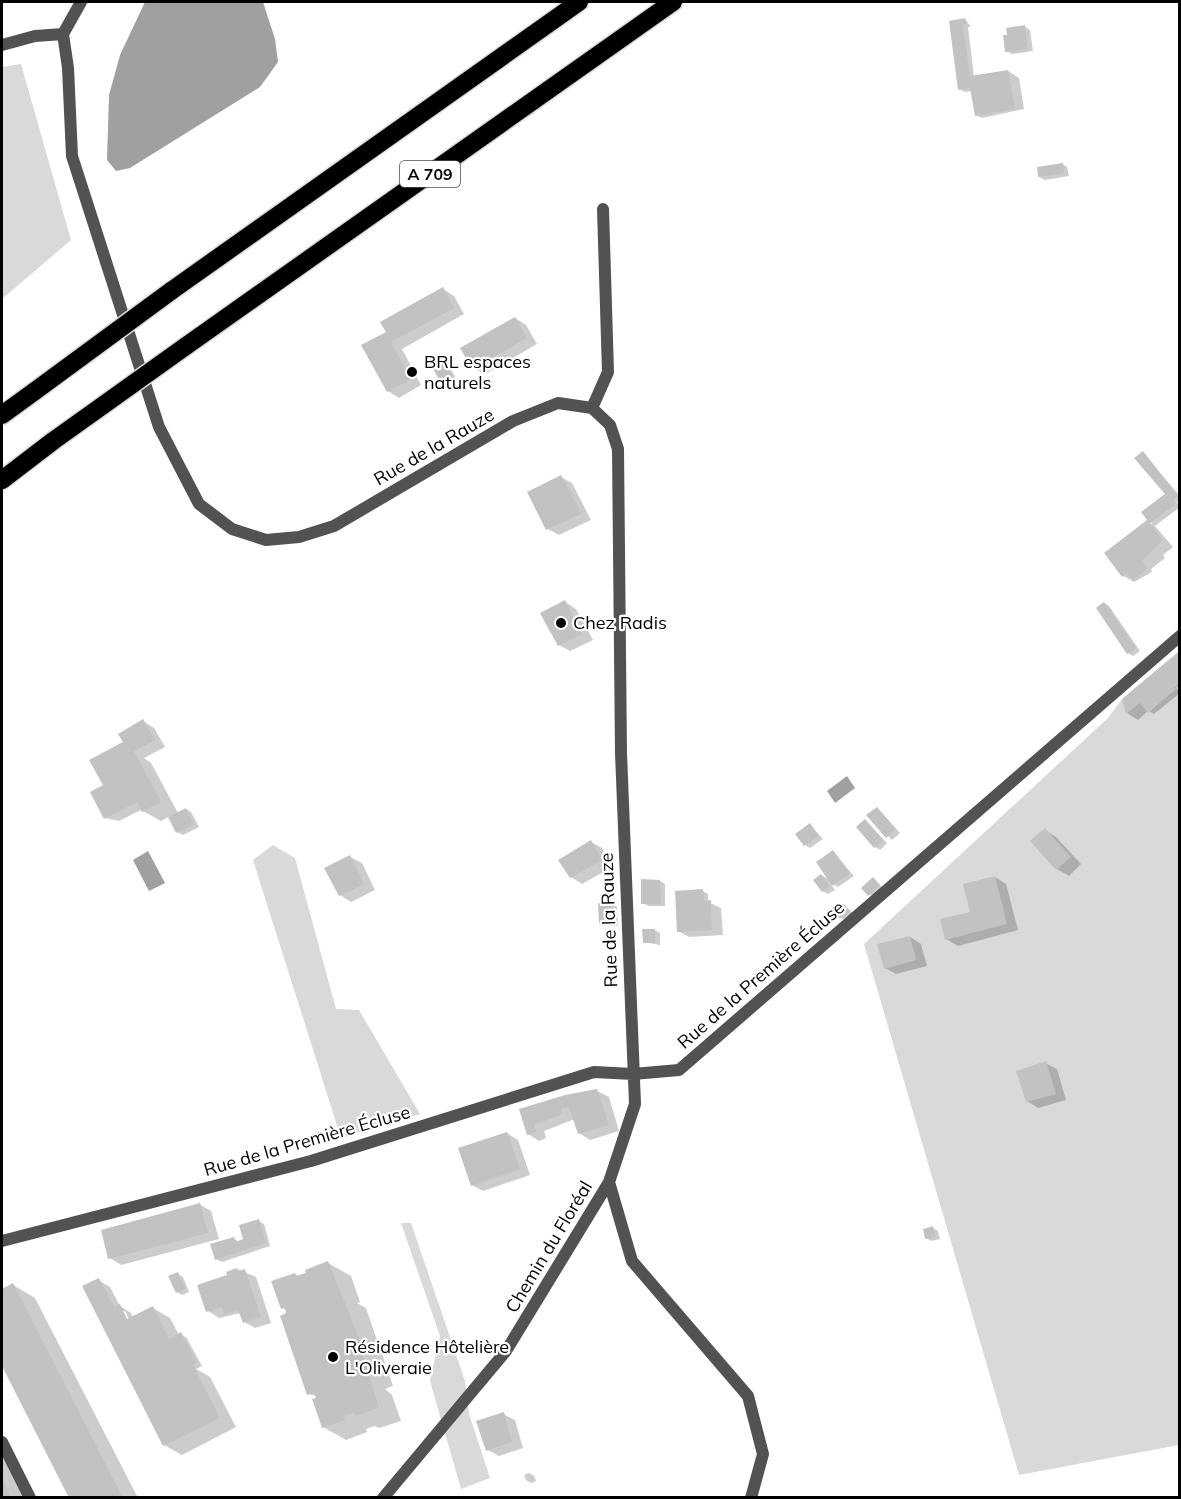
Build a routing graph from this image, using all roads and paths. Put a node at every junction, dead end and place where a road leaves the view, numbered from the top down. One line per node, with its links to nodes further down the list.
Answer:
1 (81, 2): 4 (street)
2 (579, 2): 8 (highway, A 709, bridge)
3 (673, 2): 9 (highway, A 709, bridge)
4 (63, 34): 5 (street); 7 (street, Rue de la Rauze)
5 (2, 45)
6 (603, 209): 7 (street)
7 (592, 408): 11 (street, Rue de la Rauze)
8 (2, 415)
9 (2, 480)
10 (1179, 636): 11 (street, Rue de la Première Écluse)
11 (633, 1074): 12 (street, Rue de la Rauze); 13 (street, Rue de la Première Écluse)
12 (609, 1182): 16 (street, Chemin du Floréal); 17 (street)
13 (2, 1241)
14 (2, 1442): 15 (street)
15 (30, 1497)
16 (383, 1497)
17 (751, 1497)

